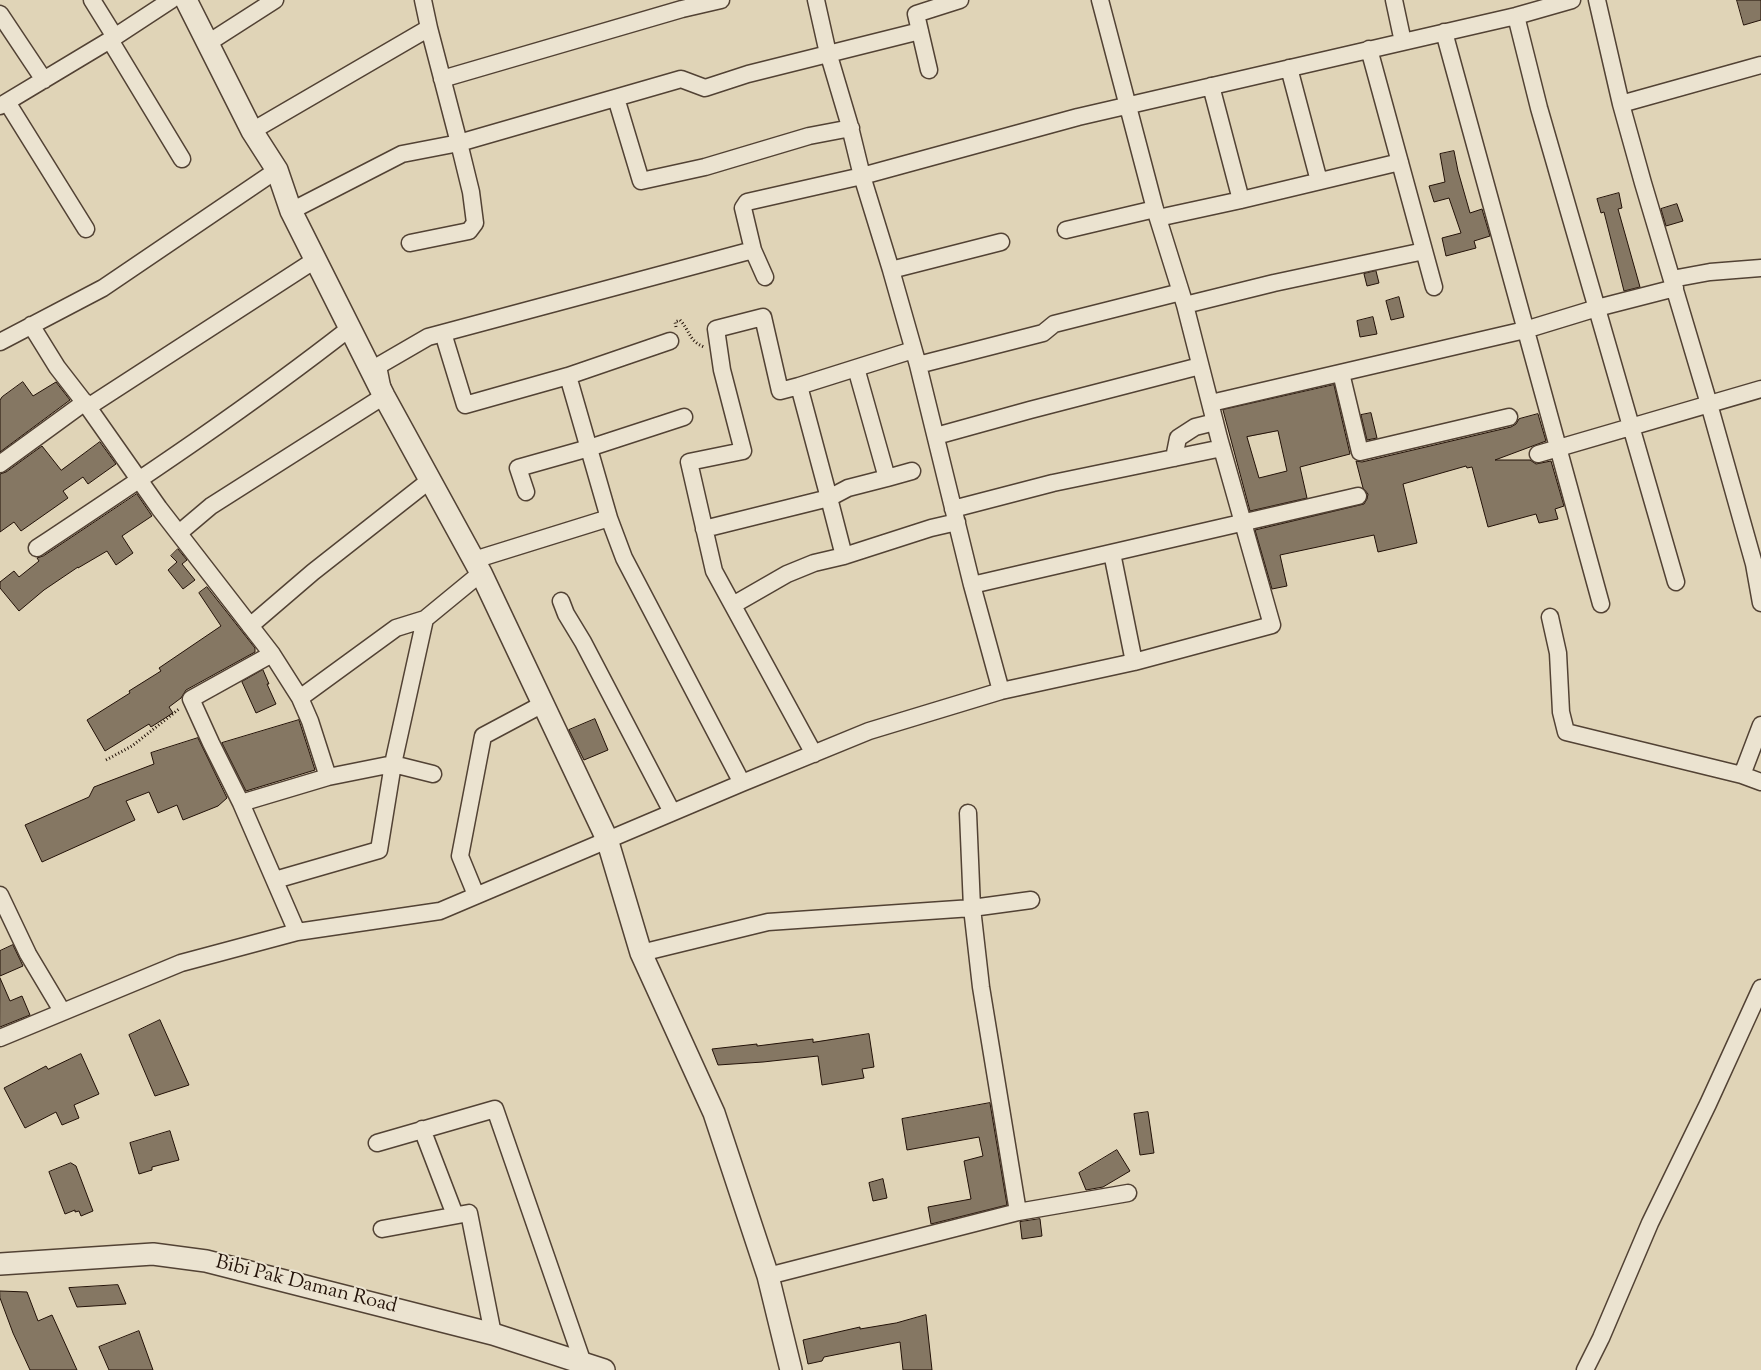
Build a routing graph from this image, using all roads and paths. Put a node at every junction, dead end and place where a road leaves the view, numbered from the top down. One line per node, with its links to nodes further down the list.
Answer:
1 (92, 0): 19 (street)
2 (171, 0): 19 (street)
3 (186, 0): 21 (street)
4 (275, 0): 21 (street)
5 (721, 0): 27 (street)
6 (816, 0): 23 (street)
7 (960, 0): 13 (street)
8 (1100, 0): 33 (street)
9 (1394, 0): 20 (street)
10 (1572, 0): 15 (street)
11 (1597, 0): 32 (street)
12 (425, 1): 16 (street)
13 (915, 7): 17 (street)
14 (0, 14): 28 (street)
15 (1516, 16): 18 (street); 58 (street)
16 (429, 28): 27 (street); 35 (street)
17 (920, 31): 23 (street); 26 (street)
18 (1444, 32): 20 (street); 61 (street)
19 (112, 38): 28 (street); 37 (street)
20 (1403, 42): 22 (street)
21 (208, 43): 35 (street)
22 (1369, 50): 25 (street); 38 (street)
23 (828, 53): 30 (street); 34 (street)
24 (1761, 65): 32 (street)
25 (1289, 68): 29 (street); 41 (street)
26 (930, 70)
27 (442, 79): 36 (street)
28 (44, 80): 31 (street)
29 (1212, 86): 33 (street); 42 (street)
30 (616, 98): 34 (street); 36 (street)
31 (3, 104): 45 (street)
32 (1621, 104): 55 (street)
33 (1127, 105): 40 (street); 44 (street)
34 (851, 128): 40 (street)
35 (252, 131): 39 (street)
36 (459, 143): 43 (street); 48 (street)
37 (182, 159)
38 (1400, 162): 41 (street); 50 (street)
39 (277, 170): 43 (street); 59 (street)
40 (862, 176): 49 (street); 53 (street)
41 (1319, 181): 42 (street)
42 (1241, 200): 44 (street)
43 (291, 211): 51 (street)
44 (1156, 213): 46 (street); 57 (street)
45 (86, 229)
46 (1066, 230)
47 (1001, 242): 53 (street)
48 (410, 244)
49 (753, 250): 54 (street); 62 (street)
50 (1424, 251): 56 (street); 57 (street)
51 (315, 260): 60 (street); 75 (street)
52 (1761, 268): 55 (street)
53 (891, 270): 66 (street)
54 (765, 277)
55 (1673, 284): 58 (street); 76 (street)
56 (1434, 287)
57 (1183, 298): 66 (street); 67 (street)
58 (1596, 308): 61 (street); 80 (street)
59 (31, 325): 64 (street); 75 (street)
60 (350, 328): 73 (street); 90 (street)
61 (1525, 330): 69 (street); 84 (street)
62 (443, 333): 70 (street); 73 (street)
63 (670, 341): 65 (path); 70 (street)
64 (0, 342)
65 (719, 350): 71 (street); 98 (street)
66 (916, 357): 68 (street); 81 (street)
67 (1200, 366): 74 (street); 81 (street)
68 (856, 368): 71 (street); 89 (street)
69 (1341, 373): 74 (street); 78 (street)
70 (568, 376): 82 (street)
71 (799, 386): 94 (street)
72 (1761, 390): 76 (street)
73 (384, 396): 91 (street); 99 (street)
74 (1211, 403): 79 (street)
75 (87, 404): 87 (street); 90 (street)
76 (1709, 404): 80 (street); 107 (street)
77 (684, 417): 82 (street)
78 (1509, 417)
79 (1215, 422): 83 (street); 86 (street)
80 (1631, 427): 84 (street); 104 (street)
81 (936, 436): 95 (street)
82 (589, 448): 92 (street); 96 (street)
83 (1222, 448): 86 (street); 97 (street)
84 (1559, 448): 85 (street); 108 (street)
85 (1538, 454)
86 (1174, 458): 95 (street)
87 (0, 464)
88 (912, 471): 89 (street)
89 (887, 478): 94 (street)
90 (140, 480): 99 (street); 100 (street)
91 (430, 480): 103 (street); 112 (street)
92 (526, 492)
93 (1358, 496): 97 (street)
94 (830, 498): 98 (street); 102 (street)
95 (955, 516): 102 (street); 105 (street)
96 (609, 518): 103 (street); 127 (street)
97 (1242, 522): 101 (street); 114 (street)
98 (704, 529): 109 (street)
99 (179, 533): 112 (street)
100 (37, 548)
101 (1112, 552): 105 (street); 114 (street)
102 (844, 556): 109 (street)
103 (478, 567): 111 (street); 118 (street)
104 (1676, 582)
105 (972, 585): 115 (street)
106 (561, 601): 129 (street)
107 (1761, 603)
108 (1601, 604)
109 (733, 605): 120 (street)
110 (1550, 617): 124 (street)
111 (425, 618): 116 (street); 122 (street)
112 (250, 626): 113 (street)
113 (272, 654): 116 (street); 117 (street)
114 (1134, 662): 115 (street)
115 (1001, 692): 120 (street)
116 (300, 698): 125 (street)
117 (191, 699): 121 (path); 128 (street)
118 (543, 704): 131 (street); 134 (street)
119 (1761, 726): 124 (street)
120 (814, 754): 127 (street)
121 (106, 760)
122 (394, 764): 123 (street); 125 (street); 132 (street)
123 (433, 774)
124 (1742, 775): 126 (street)
125 (328, 777): 128 (street)
126 (1761, 782)
127 (742, 783): 129 (street)
128 (241, 803): 132 (street)
129 (672, 812): 131 (street)
130 (968, 813): 136 (street)
131 (607, 839): 134 (street); 138 (street)
132 (275, 880): 137 (street)
133 (0, 895): 140 (street)
134 (476, 895): 137 (street)
135 (1031, 900): 136 (street)
136 (972, 908): 138 (street); 145 (street)
137 (297, 932): 140 (street)
138 (641, 953): 149 (street)
139 (1761, 988): 154 (street)
140 (62, 1011): 141 (street)
141 (0, 1038)
142 (422, 1129): 143 (street); 146 (street); 151 (street)
143 (377, 1143)
144 (1128, 1193): 145 (street)
145 (1018, 1212): 149 (street)
146 (455, 1215): 147 (street); 150 (street)
147 (382, 1229)
148 (0, 1264): 150 (street, Bibi Pak Daman Road)
149 (768, 1276): 153 (street)
150 (492, 1334): 151 (street, Bibi Pak Daman Road)
151 (583, 1363): 152 (street, Bibi Pak Daman Road)
152 (604, 1370)
153 (791, 1370)
154 (1585, 1370)

